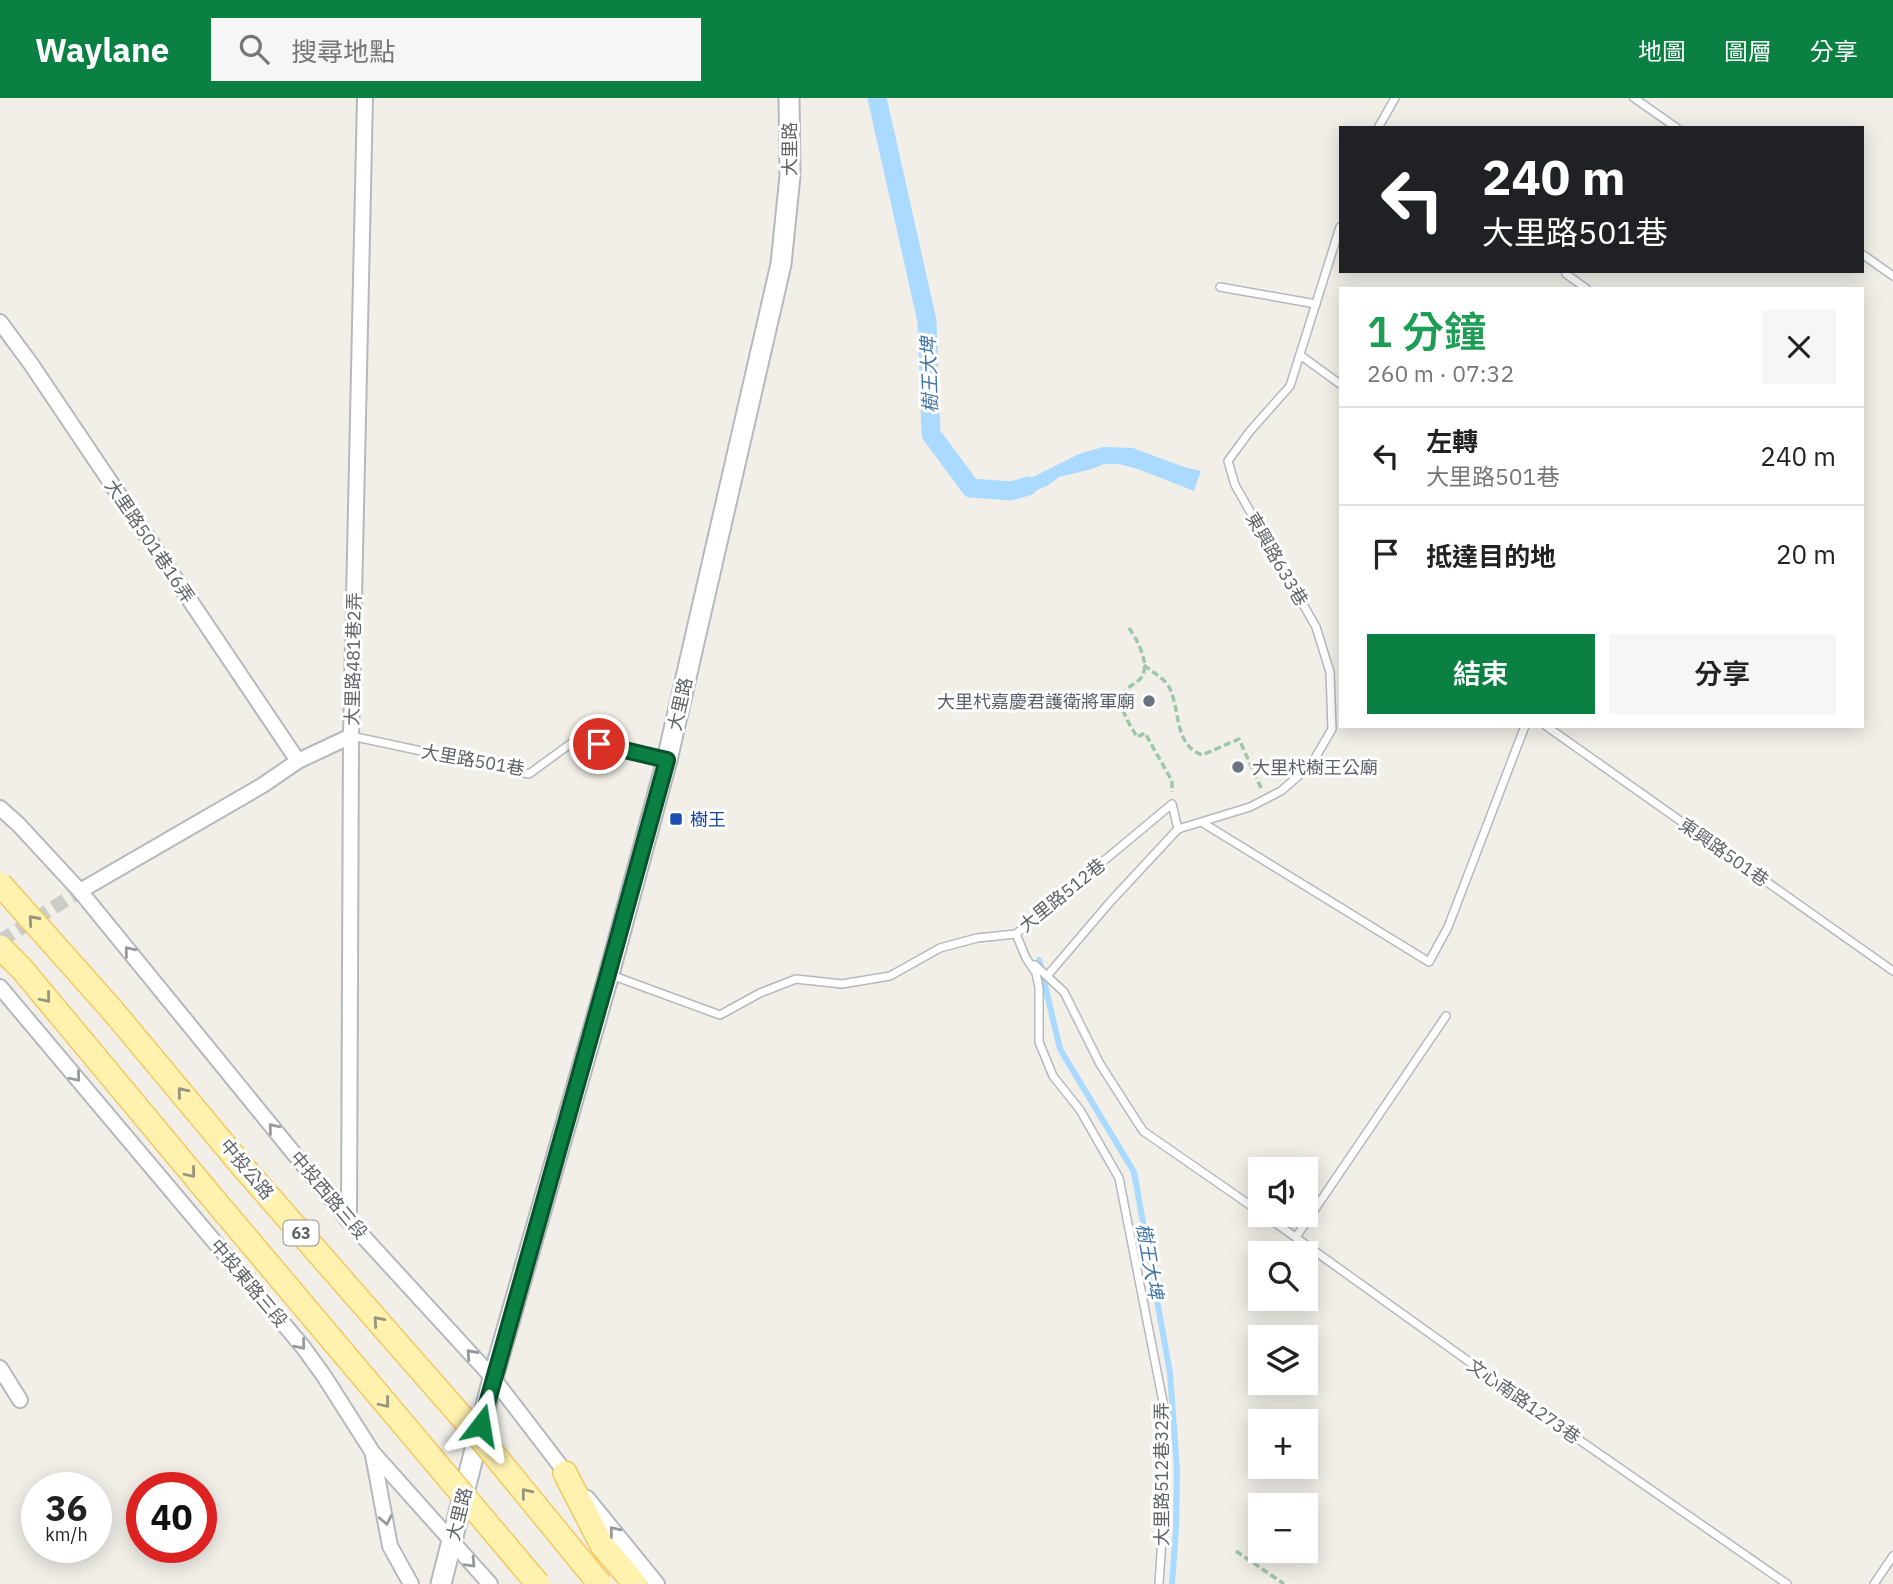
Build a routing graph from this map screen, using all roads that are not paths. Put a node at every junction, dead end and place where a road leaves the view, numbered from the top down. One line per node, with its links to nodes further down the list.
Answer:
1 (365, 98): 19 (street, 大里路481巷2弄)
2 (789, 98): 20 (street, 大里路)
3 (1395, 98): 5 (lane)
4 (1634, 98): 6 (lane)
5 (1379, 126)
6 (1674, 126)
7 (1339, 230): 13 (lane, 東興路633巷)
8 (1864, 255): 10 (lane)
9 (1567, 273): 12 (lane)
10 (1893, 276)
11 (1220, 286): 13 (lane)
12 (1584, 287)
13 (1316, 304): 15 (lane, 東興路633巷)
14 (0, 323): 21 (street, 大里路501巷16弄)
15 (1300, 355): 16 (lane); 23 (lane, 東興路633巷)
16 (1339, 383)
17 (1524, 728): 23 (lane)
18 (1549, 728): 30 (lane, 東興路501巷)
19 (351, 736): 20 (lane, 大里路501巷); 21 (street); 36 (street, 大里路481巷2弄)
20 (667, 760): 31 (street, 大里路)
21 (298, 761): 26 (street)
22 (0, 808): 26 (street, 中投西路三段)
23 (1203, 822): 24 (lane, 東興路633巷)
24 (1178, 829): 27 (lane, 大里路512巷); 32 (lane, 大里路512巷)
25 (0, 884): 50 (main road, 中投公路 / 63, one-way to 25, bridge)
26 (80, 891): 36 (street, 中投西路三段, one-way to 26)
27 (1016, 934): 29 (lane, 大里路512巷32弄); 31 (lane, 大里路512巷)
28 (0, 947): 49 (main road, 63, one-way to 49, bridge)
29 (1027, 959): 32 (lane, 文心南路1273巷); 53 (lane, 大里路512巷32弄)
30 (1893, 971)
31 (608, 974): 40 (street, 大里路)
32 (1046, 976): 35 (lane, 文心南路1273巷)
33 (0, 987): 42 (street, 中投東路三段, one-way to 42)
34 (1446, 1016): 38 (lane)
35 (1248, 1203)
36 (349, 1221): 40 (street, 中投西路三段, one-way to 36)
37 (1282, 1227): 38 (lane, 文心南路1273巷)
38 (1296, 1237): 54 (lane, 文心南路1273巷)
39 (0, 1368): 41 (street)
40 (493, 1378): 43 (street, 中投西路三段); 44 (street, 大里路)
41 (20, 1400)
42 (373, 1453): 44 (street, 中投東路三段); 46 (street, one-way to 46)
43 (565, 1473): 51 (main road); 52 (street, 中投西路三段, one-way to 43)
44 (452, 1542): 47 (street, 大里路); 48 (street, 中投東路三段, one-way to 48)
45 (1893, 1556): 55 (lane)
46 (411, 1584)
47 (441, 1584)
48 (490, 1584)
49 (538, 1584)
50 (600, 1584)
51 (635, 1584)
52 (657, 1584)
53 (1160, 1584)
54 (1787, 1584)
55 (1874, 1584)

